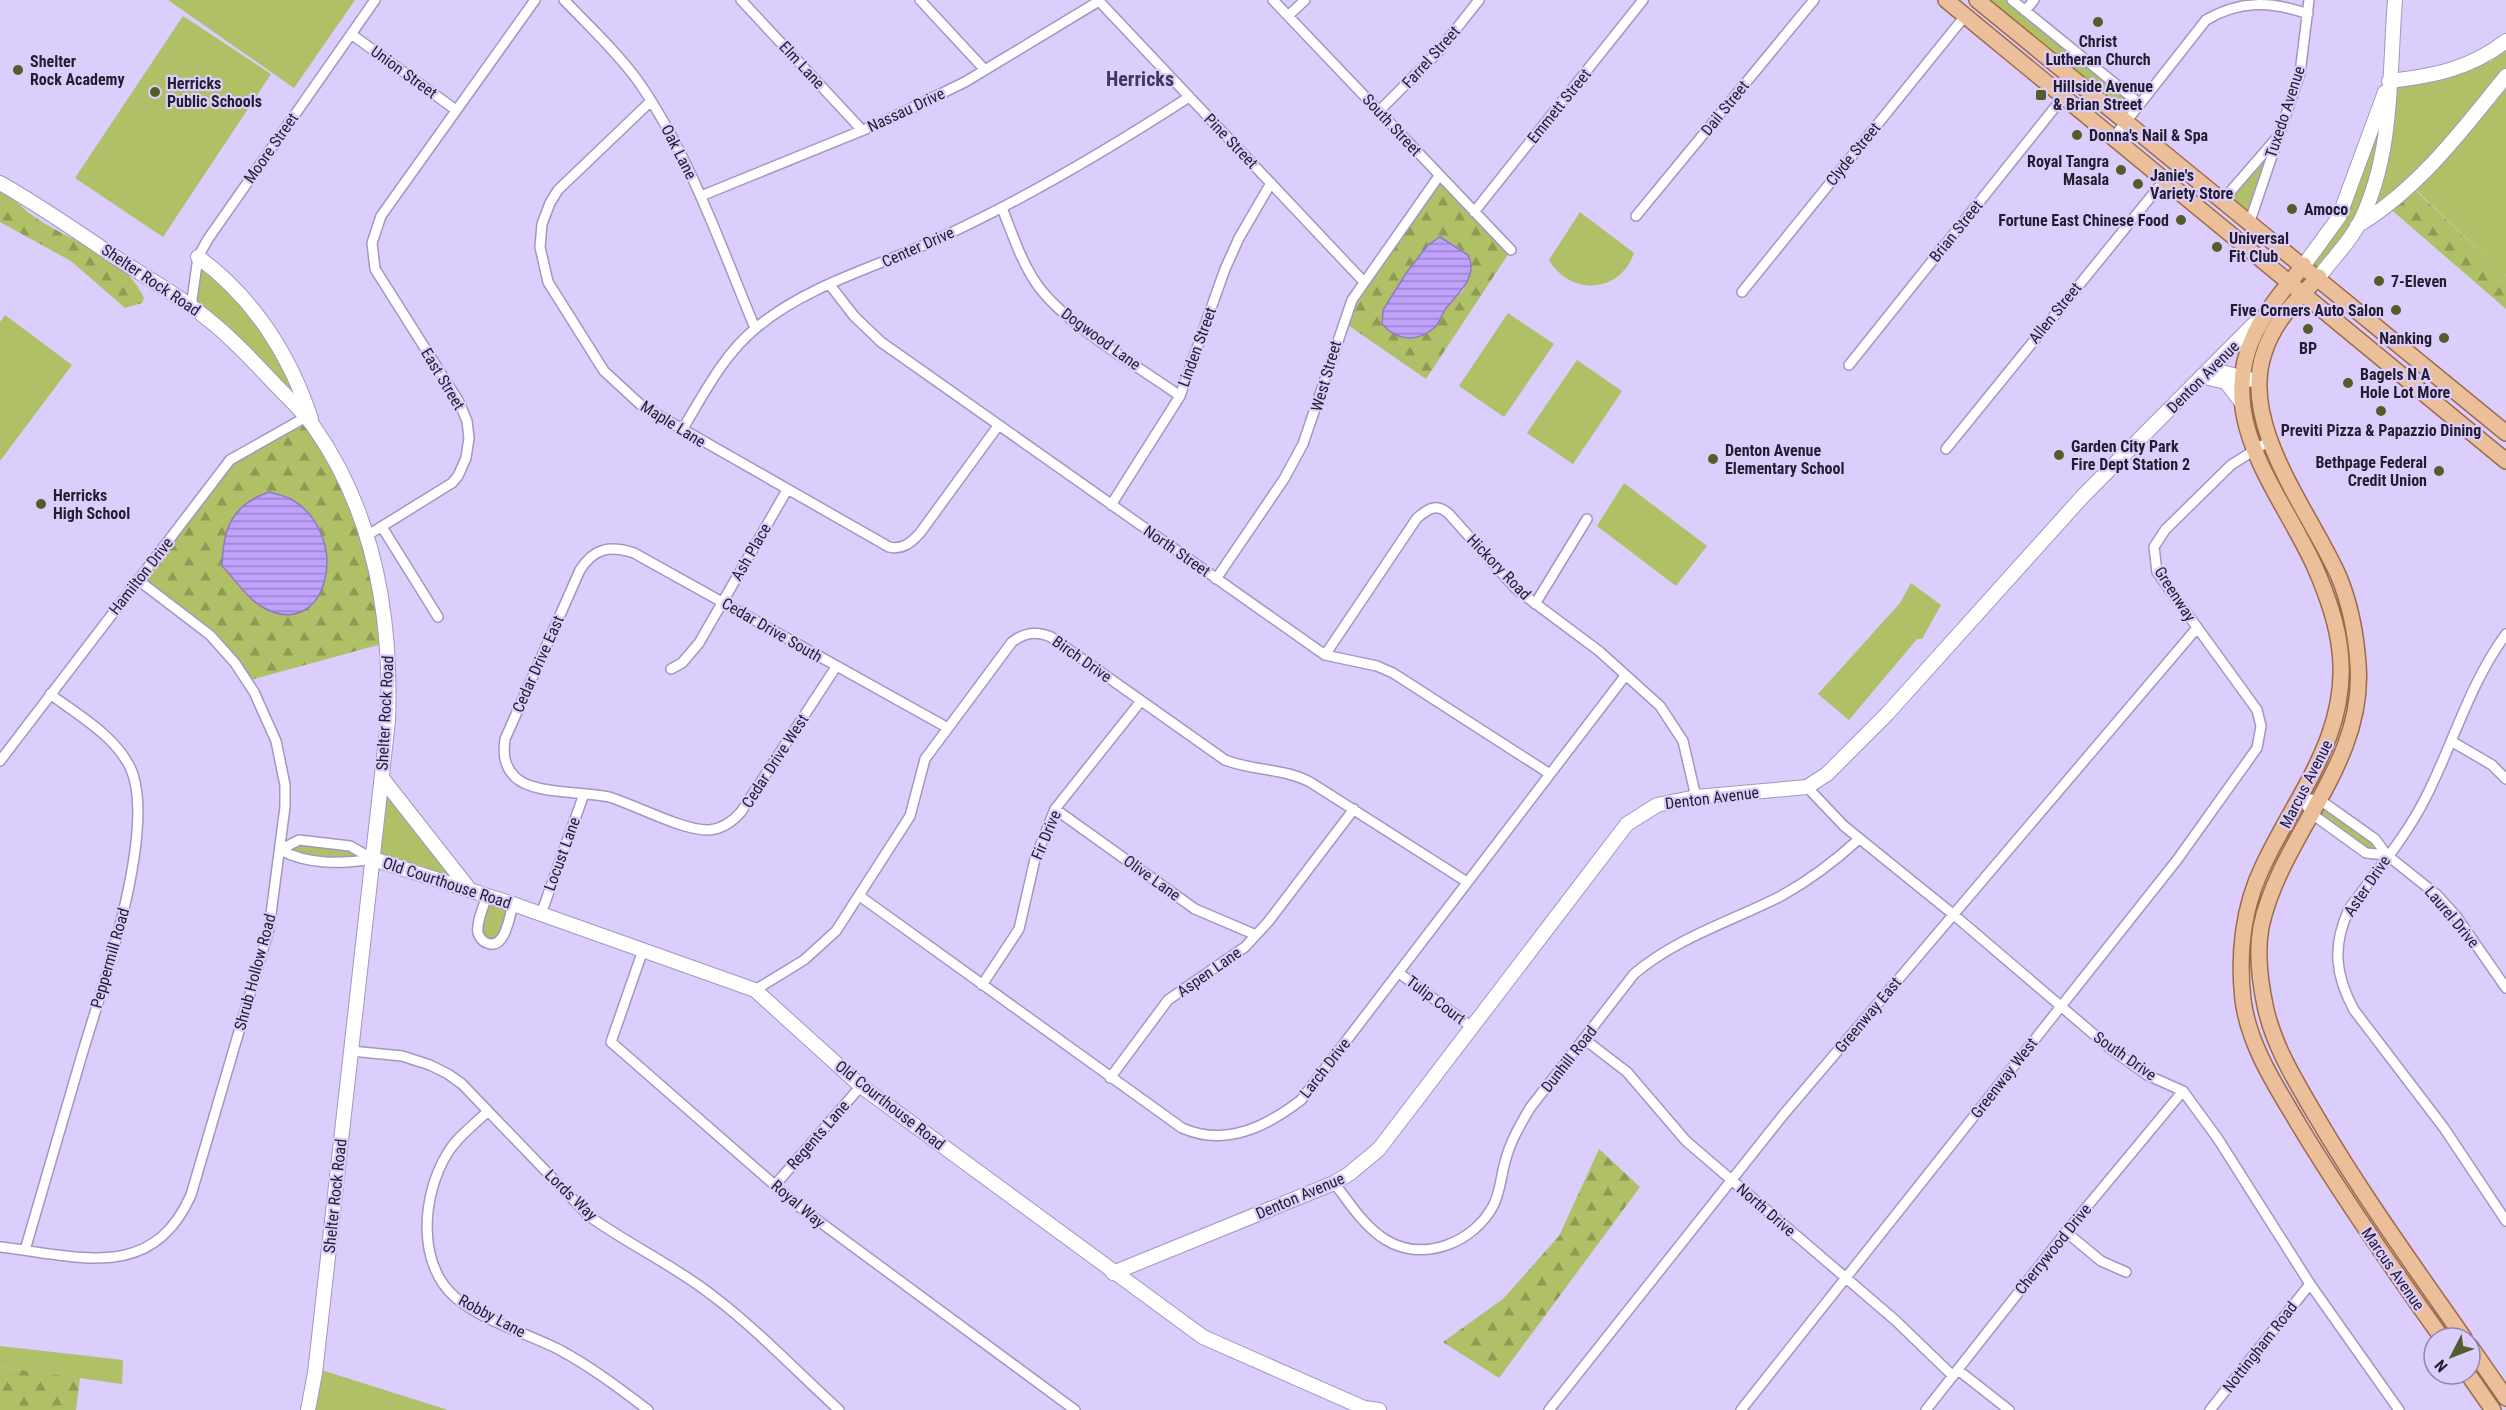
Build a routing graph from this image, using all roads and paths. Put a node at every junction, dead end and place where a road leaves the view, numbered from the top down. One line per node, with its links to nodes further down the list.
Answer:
1 (375, 0): 22 (street, Moore Street)
2 (535, 0): 31 (street)
3 (564, 0): 29 (street, Oak Lane)
4 (741, 0): 34 (street, Elm Lane)
5 (921, 0): 24 (street)
6 (1273, 0): 20 (street, South Street)
7 (1305, 0): 20 (street)
8 (1479, 0): 32 (street, Farrel Street)
9 (1643, 0): 44 (street, Emmett Street)
10 (1814, 0): 45 (street, Dail Street)
11 (1946, 0): 21 (main road)
12 (1977, 0): 33 (main road)
13 (2012, 0): 18 (street)
14 (2034, 0): 18 (street)
15 (2309, 0): 19 (street, Tuxedo Avenue)
16 (2395, 0): 26 (street, Marcus Avenue)
17 (1099, 1): 24 (street, Nassau Drive); 28 (street, Pine Street)
18 (2025, 10): 30 (street)
19 (2308, 14): 30 (street); 35 (street, Tuxedo Avenue)
20 (1288, 16): 32 (street, South Street)
21 (1965, 16): 27 (main road); 55 (street, Clyde Street)
22 (351, 34): 31 (street, Union Street); 49 (street, Moore Street)
23 (2506, 41): 26 (street)
24 (985, 70): 34 (street, Nassau Drive)
25 (2506, 76): 47 (street)
26 (2388, 81): 47 (street, Marcus Avenue); 50 (street, Marcus Avenue)
27 (2064, 96): 36 (main road); 60 (street, Brian Street)
28 (1189, 97): 40 (street, Pine Street); 43 (street, Center Drive)
29 (651, 101): 41 (street, Oak Lane); 68 (street, Maple Lane)
30 (2140, 104): 33 (street)
31 (456, 110): 77 (street, East Street)
32 (1380, 110): 37 (street, South Street)
33 (2127, 121): 36 (street); 42 (main road)
34 (862, 130): 41 (street, Nassau Drive)
35 (2278, 136): 42 (street); 46 (street, Tuxedo Avenue)
36 (2114, 137): 38 (main road)
37 (1439, 176): 44 (street, South Street); 52 (street, West Street)
38 (2166, 178): 53 (main road); 71 (street, Allen Street)
39 (0, 183): 57 (street, Shelter Rock Road)
40 (1271, 183): 52 (street, Pine Street); 64 (street, Linden Street)
41 (701, 196): 59 (street, Oak Lane)
42 (2223, 200): 46 (main road)
43 (1002, 208): 54 (street, Center Drive); 64 (street, Dogwood Lane)
44 (1474, 212): 48 (street, South Street)
45 (1636, 216)
46 (2250, 221): 50 (main road)
47 (2358, 226): 51 (street, Marcus Avenue)
48 (1511, 250)
49 (198, 256): 57 (street, Moore Street); 66 (street)
50 (2304, 265): 51 (main road); 53 (main road, Marcus Avenue)
51 (2319, 277): 56 (main road, Marcus Avenue); 69 (main road)
52 (1364, 282): 80 (street, West Street)
53 (2290, 282): 56 (main road); 58 (main road, Marcus Avenue)
54 (830, 285): 59 (street, Center Drive); 67 (street, North Street)
55 (1742, 292)
56 (2303, 292): 63 (main road, Marcus Avenue); 73 (main road)
57 (191, 306): 66 (street, Shelter Rock Road)
58 (2268, 310): 61 (main road, Marcus Avenue); 62 (street, Denton Avenue)
59 (755, 328): 68 (street, Center Drive)
60 (1849, 365)
61 (2243, 377): 62 (street); 63 (street); 65 (main road, Marcus Avenue)
62 (2204, 378): 65 (street); 100 (street, Denton Avenue)
63 (2259, 382): 70 (main road, Marcus Avenue)
64 (1180, 396): 75 (street, Linden Street)
65 (2242, 403): 72 (main road, Marcus Avenue)
66 (310, 422): 78 (street, Shelter Rock Road); 81 (street, Hamilton Drive)
67 (998, 426): 74 (street, Maple Lane); 75 (street, North Street)
68 (682, 430): 74 (street, Maple Lane)
69 (2506, 433)
70 (2269, 441): 72 (street, Greenway); 104 (main road, Marcus Avenue)
71 (1946, 449)
72 (2254, 451): 85 (street, Greenway); 103 (main road, Marcus Avenue)
73 (2506, 461)
74 (787, 490): 82 (street, Ash Place)
75 (1111, 505): 80 (street, North Street)
76 (1587, 519): 83 (street)
77 (382, 527): 78 (street, East Street); 84 (street)
78 (368, 535): 98 (street, Shelter Rock Road)
79 (593, 554): 82 (street, Cedar Drive South); 101 (street, Cedar Drive East)
80 (1216, 579): 87 (street, North Street)
81 (138, 580): 91 (street, Hamilton Drive); 109 (street, Shrub Hollow Road)
82 (722, 602): 88 (street, Cedar Drive South); 89 (street, Ash Place)
83 (1535, 604): 87 (street, Hickory Road); 90 (street, Hickory Road)
84 (438, 617)
85 (2197, 628): 94 (street, Greenway); 118 (street, Greenway East)
86 (2506, 634): 95 (street, Aster Drive)
87 (1326, 655): 97 (street, North Street)
88 (836, 667): 93 (street, Cedar Drive South); 101 (street, Cedar Drive West)
89 (671, 669)
90 (1626, 676): 97 (street, Larch Drive); 102 (street, Hickory Road)
91 (50, 694): 96 (street, Hamilton Drive); 139 (street, Peppermill Road)
92 (1141, 701): 93 (street, Birch Drive); 105 (street, Fir Drive); 106 (street, Birch Drive)
93 (948, 728): 115 (street, Birch Drive)
94 (2259, 741): 125 (street, Greenway West)
95 (2451, 741): 99 (street); 110 (street, Aster Drive)
96 (0, 761)
97 (1551, 774): 112 (street, Larch Drive)
98 (382, 778): 111 (street, Shelter Rock Road); 113 (street)
99 (2506, 779)
100 (1807, 787): 102 (street, Denton Avenue); 108 (street, South Drive)
101 (584, 794): 117 (street, Locust Lane)
102 (1696, 797): 126 (street, Denton Avenue)
103 (2301, 798): 104 (street, Laurel Drive); 107 (street, Laurel Drive); 144 (main road, Marcus Avenue)
104 (2320, 800): 107 (main road, Marcus Avenue); 110 (street, Laurel Drive)
105 (1055, 808): 119 (street, Olive Lane); 122 (street, Fir Drive)
106 (1354, 809): 112 (street, Birch Drive); 119 (street, Aspen Lane)
107 (2312, 814): 110 (street, Laurel Drive); 145 (main road, Marcus Avenue)
108 (1859, 839): 118 (street, South Drive); 127 (street, Dunhill Road)
109 (280, 850): 111 (street); 111 (street); 139 (street, Shrub Hollow Road)
110 (2387, 855): 123 (street, Laurel Drive); 136 (street, Aster Drive)
111 (373, 859): 113 (street, Old Courthouse Road); 128 (street, Shelter Rock Road)
112 (1467, 882): 121 (street, Larch Drive)
113 (470, 890): 114 (street, Old Courthouse Road)
114 (487, 896): 116 (street, Old Courthouse Road); 116 (street)
115 (861, 897): 122 (street, Larch Drive); 124 (street, Birch Drive)
116 (513, 904): 117 (street, Old Courthouse Road)
117 (541, 914): 120 (street, Old Courthouse Road)
118 (1954, 915): 125 (street, South Drive); 133 (street, Greenway East)
119 (1256, 935): 129 (street, Aspen Lane)
120 (643, 950): 124 (street, Old Courthouse Road); 135 (street, Royal Way)
121 (1399, 972): 126 (street, Tulip Court); 129 (street, Larch Drive)
122 (982, 985): 129 (street, Larch Drive)
123 (2506, 988)
124 (755, 990): 130 (street, Old Courthouse Road)
125 (2060, 1007): 131 (street, South Drive); 142 (street, Greenway West)
126 (1473, 1028): 134 (street, Denton Avenue)
127 (1584, 1039): 133 (street, North Drive); 134 (street, Dunhill Road)
128 (351, 1051): 132 (street, Lords Way); 153 (street, Shelter Rock Road)
129 (1110, 1078)
130 (861, 1086): 135 (street, Regents Lane); 141 (street, Old Courthouse Road)
131 (2183, 1091): 137 (street, Cherrywood Drive); 143 (street, South Drive)
132 (488, 1111): 154 (street, Robby Lane); 155 (street, Lords Way)
133 (1732, 1180): 142 (street, North Drive); 158 (street, Greenway East)
134 (1334, 1183): 141 (street, Denton Avenue)
135 (775, 1185): 150 (street, Royal Way)
136 (2506, 1221)
137 (2066, 1232): 140 (street); 147 (street, Cherrywood Drive)
138 (0, 1247): 139 (street, Shrub Hollow Road)
139 (25, 1250)
140 (2126, 1272)
141 (1113, 1274): 151 (street, Old Courthouse Road)
142 (1845, 1278): 147 (street, North Drive); 159 (street, Greenway West)
143 (2310, 1284): 162 (street, Nottingham Road); 163 (street, South Drive)
144 (2434, 1326)
145 (2456, 1326)
146 (2482, 1363): 149 (main road)
147 (1955, 1373): 160 (street, Cherrywood Drive); 161 (street, North Drive)
148 (2476, 1386): 152 (main road)
149 (2506, 1398): 152 (street)
150 (1063, 1407): 156 (street, Royal Way)
151 (1364, 1409): 157 (street, Old Courthouse Road)
152 (2492, 1409)
153 (308, 1410)
154 (648, 1410)
155 (839, 1410)
156 (1075, 1410)
157 (1379, 1410)
158 (1549, 1410)
159 (1741, 1410)
160 (1926, 1410)
161 (2009, 1410)
162 (2210, 1410)
163 (2399, 1410)

